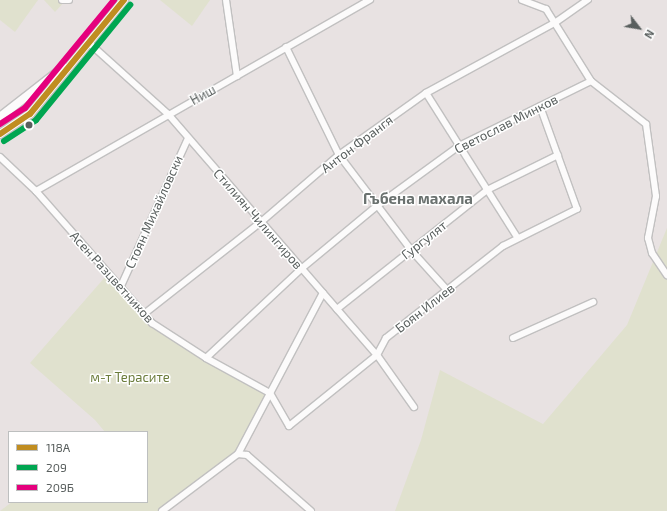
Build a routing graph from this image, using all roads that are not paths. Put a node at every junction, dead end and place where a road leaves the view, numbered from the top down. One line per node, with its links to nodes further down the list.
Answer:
1 (62, 0): 2 (street)
2 (69, 0)
3 (124, 0): 9 (street)
4 (226, 0): 12 (street)
5 (370, 0): 10 (street, Ниш)
6 (522, 0): 8 (street)
7 (588, 0): 8 (street, Антон Франгя)
8 (556, 22): 13 (street); 14 (street, Антон Франгя)
9 (88, 42): 11 (street); 16 (street, Стилиян Чилингиров)
10 (286, 47): 12 (street, Ниш); 21 (street)
11 (73, 61): 17 (street); 18 (street)
12 (237, 76): 16 (street, Ниш)
13 (591, 81): 15 (street, Светослав Минков); 31 (street)
14 (426, 93): 20 (street); 21 (street, Антон Франгя)
15 (540, 106): 20 (street, Светослав Минков); 22 (street)
16 (168, 114): 19 (street, Стилиян Чилингиров); 25 (street, Ниш)
17 (0, 116)
18 (0, 134)
19 (188, 138): 27 (street, Стилиян Чилингиров); 32 (street, Стоян Михайловски)
20 (459, 146): 24 (street); 26 (street, Светослав Минков)
21 (339, 155): 26 (street); 27 (street, Антон Франгя)
22 (558, 155): 24 (street, Гургулят); 28 (street, Боян Илиев)
23 (0, 157): 25 (street, Асен Разцветников)
24 (487, 190): 28 (street); 29 (street, Гургулят)
25 (36, 191): 32 (street, Асен Разцветников)
26 (378, 205): 29 (street); 30 (street, Светослав Минков)
27 (261, 222): 30 (street, Стилиян Чилингиров); 37 (street, Антон Франгя)
28 (517, 237): 33 (street, Боян Илиев)
29 (411, 250): 33 (street); 36 (street, Гургулят)
30 (301, 269): 34 (street, Стилиян Чилингиров); 40 (street, Светослав Минков)
31 (667, 275)
32 (120, 286): 37 (street, Асен Разцветников)
33 (447, 290): 39 (street, Боян Илиев)
34 (323, 293): 36 (street, Стилиян Чилингиров); 41 (street)
35 (592, 302): 38 (street)
36 (337, 308): 39 (street, Стилиян Чилингиров)
37 (144, 314): 40 (street, Асен Разцветников)
38 (513, 338)
39 (377, 355): 42 (street, Стилиян Чилингиров); 43 (street, Боян Илиев)
40 (206, 358): 41 (street, Асен Разцветников)
41 (270, 394): 43 (street, Асен Разцветников); 44 (street)
42 (414, 408)
43 (290, 426)
44 (238, 454): 45 (street); 46 (street)
45 (162, 511)
46 (311, 511)

